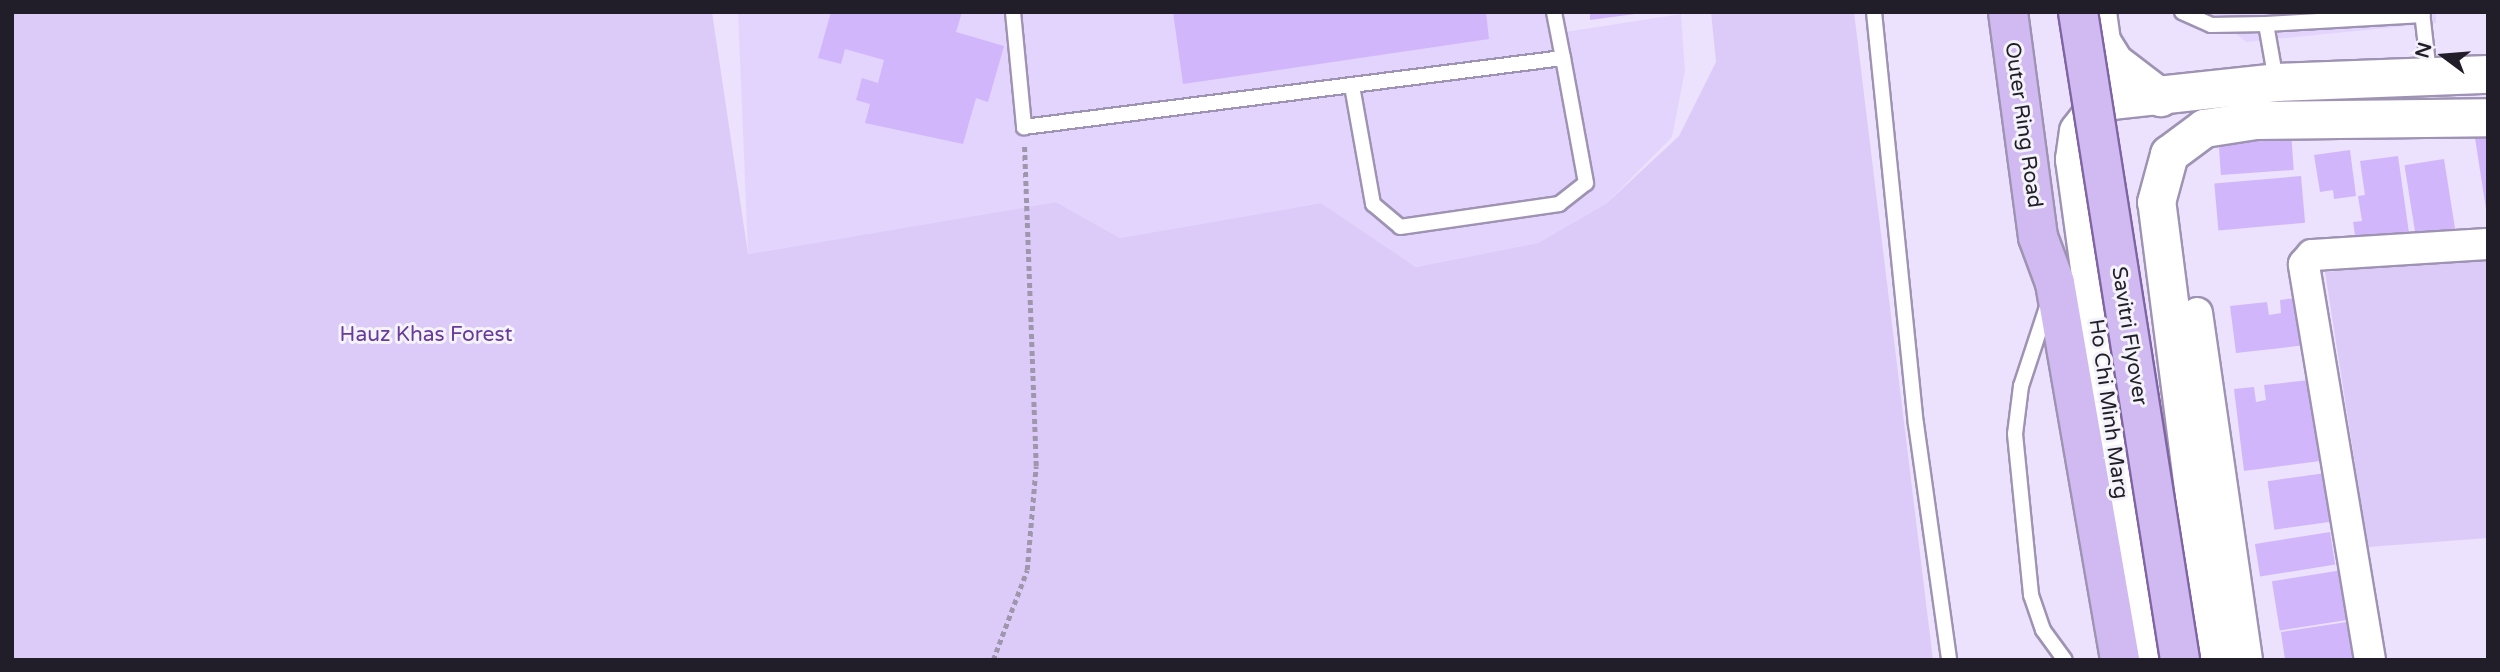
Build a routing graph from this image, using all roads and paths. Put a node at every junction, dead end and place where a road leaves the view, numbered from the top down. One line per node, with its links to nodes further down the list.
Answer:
1 (1013, 12): 17 (lane)
2 (1554, 12): 10 (lane)
3 (1874, 12): 25 (lane)
4 (2008, 12): 18 (main road, Outer Ring Road)
5 (2078, 12): 29 (main road, Savitri Flyover, bridge)
6 (2097, 12): 15 (street)
7 (2182, 12): 9 (lane)
8 (2423, 14): 9 (lane); 11 (lane)
9 (2266, 24): 13 (lane)
10 (1563, 58): 14 (lane); 14 (lane)
11 (2429, 73): 12 (street); 13 (street)
12 (2488, 75)
13 (2276, 82): 15 (street)
14 (1352, 86): 17 (lane)
15 (2160, 97): 23 (street, Ho Chi Minh Marg)
16 (2488, 117): 22 (street)
17 (1024, 127): 24 (path)
18 (2038, 237): 20 (main road, Ho Chi Minh Marg)
19 (2488, 244): 32 (street)
20 (2055, 283): 26 (lane); 27 (main road, Ho Chi Minh Marg)
21 (2197, 313): 31 (street)
22 (2175, 358): 23 (street); 30 (street)
23 (2101, 363): 28 (street, Ho Chi Minh Marg)
24 (993, 660)
25 (1949, 660)
26 (2065, 660)
27 (2120, 660)
28 (2143, 660)
29 (2180, 660)
30 (2215, 660)
31 (2247, 660)
32 (2370, 660)

